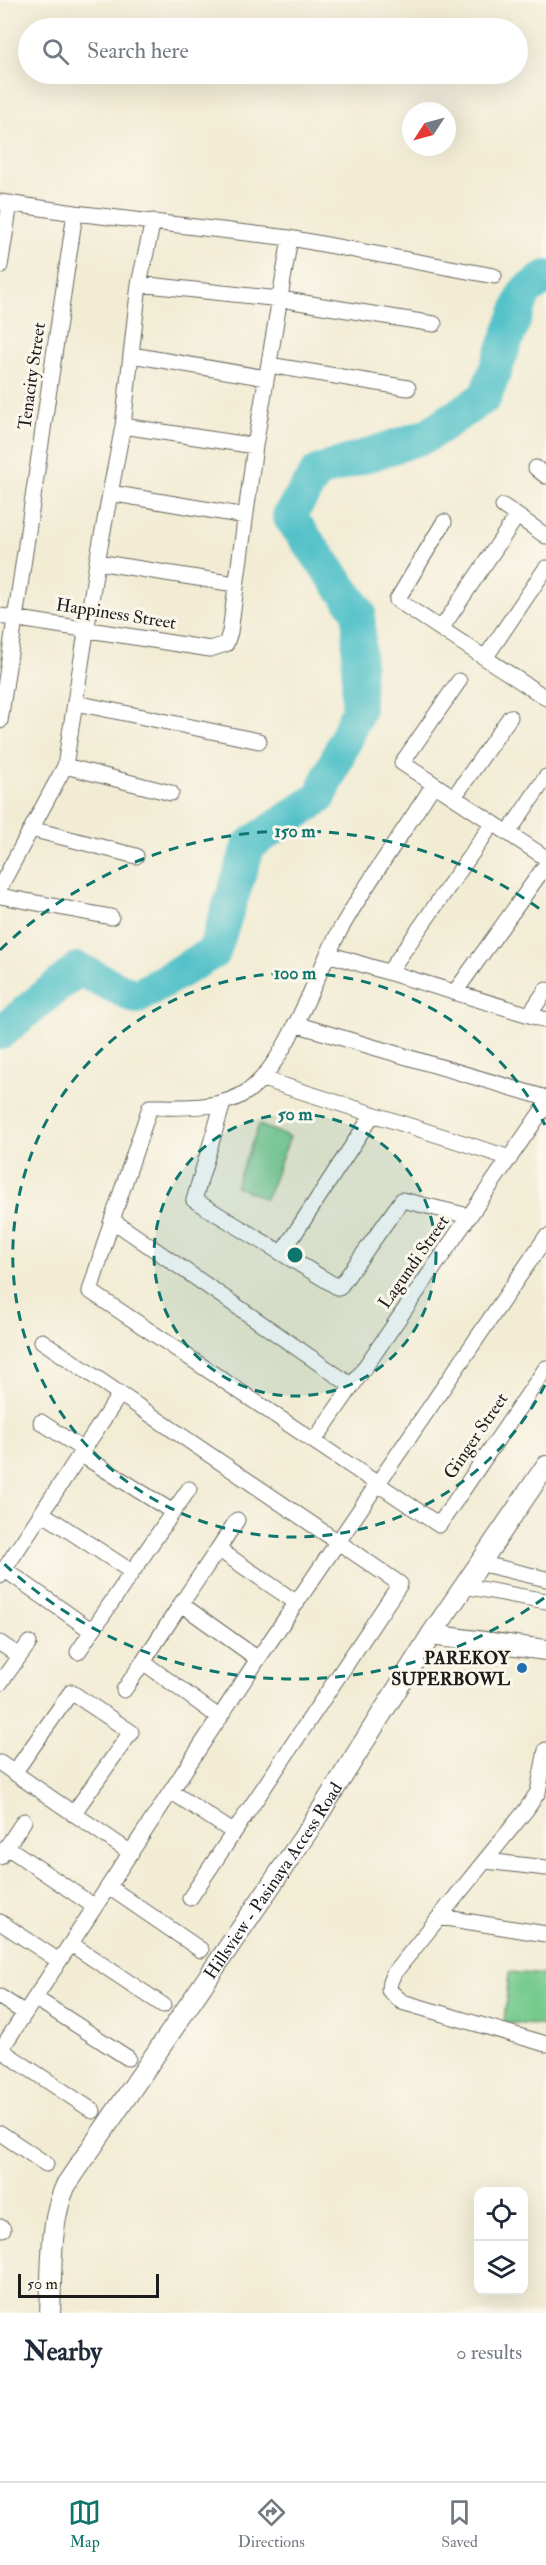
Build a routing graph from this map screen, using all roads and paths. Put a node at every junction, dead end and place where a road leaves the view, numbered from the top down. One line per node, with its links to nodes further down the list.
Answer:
1 (5, 203): 2 (street); 5 (street)
2 (75, 213): 3 (street); 25 (street, Tenacity Street)
3 (153, 221): 4 (street); 7 (street)
4 (290, 238): 6 (street); 8 (street)
5 (0, 266)
6 (494, 276)
7 (139, 284): 8 (street); 10 (street)
8 (280, 299): 9 (street); 11 (street)
9 (434, 324)
10 (132, 355): 11 (street); 13 (street)
11 (268, 372): 12 (street); 14 (street)
12 (408, 388)
13 (123, 426): 14 (street); 15 (street)
14 (255, 446): 17 (street)
15 (110, 493): 17 (street); 21 (street)
16 (503, 506): 18 (street)
17 (245, 516): 23 (street)
18 (517, 516): 20 (street); 27 (street)
19 (444, 522): 27 (street)
20 (546, 536)
21 (98, 562): 23 (street); 26 (street)
22 (546, 568): 28 (street)
23 (235, 584): 26 (street, Happiness Street)
24 (0, 616): 25 (street, Happiness Street)
25 (17, 618): 26 (street, Happiness Street); 33 (street, Tenacity Street)
26 (87, 628): 31 (street)
27 (441, 629): 28 (street)
28 (485, 658): 30 (street)
29 (459, 681): 37 (street)
30 (544, 694)
31 (76, 703): 34 (street); 35 (street)
32 (510, 717): 39 (street)
33 (0, 721)
34 (259, 741)
35 (66, 766): 38 (street); 41 (street)
36 (546, 777): 42 (street)
37 (434, 784): 39 (street); 49 (street)
38 (171, 793)
39 (454, 797): 40 (street)
40 (493, 823): 42 (street); 50 (street)
41 (32, 829): 43 (street); 46 (street)
42 (508, 833): 44 (street)
43 (136, 856)
44 (546, 858)
45 (546, 865): 52 (street)
46 (0, 887)
47 (0, 896): 48 (street)
48 (111, 917)
49 (328, 954): 50 (street); 55 (street)
50 (389, 972): 52 (street)
51 (546, 990): 53 (street)
52 (455, 992): 53 (street)
53 (529, 1015): 54 (street)
54 (546, 1020)
55 (295, 1024): 56 (street); 57 (street)
56 (263, 1079): 58 (street); 60 (street)
57 (546, 1098)
58 (223, 1103): 63 (street); 65 (street)
59 (546, 1106): 61 (street, Lagundi Street)
60 (373, 1114): 61 (street); 65 (street)
61 (510, 1158): 62 (street, Lagundi Street)
62 (469, 1216): 65 (street); 68 (street, Lagundi Street)
63 (112, 1220): 68 (street); 71 (street)
64 (546, 1237): 74 (street)
65 (282, 1253)
66 (42, 1341): 69 (street)
67 (546, 1368): 74 (street, Ginger Street)
68 (352, 1386): 71 (street, Lagundi Street)
69 (120, 1394): 72 (street); 79 (street)
70 (41, 1422): 72 (street)
71 (314, 1441): 74 (street)
72 (81, 1452): 76 (street); 77 (street)
73 (546, 1466): 81 (street, Hillsview - Pasinaya Access Road)
74 (376, 1483): 79 (street)
75 (189, 1489): 76 (street)
76 (173, 1512): 82 (street)
77 (42, 1513): 82 (street); 83 (street)
78 (237, 1520): 80 (street)
79 (337, 1542): 87 (street); 108 (street)
80 (218, 1549): 87 (street); 88 (street)
81 (479, 1563): 84 (street); 85 (street, Hillsview - Pasinaya Access Road)
82 (132, 1572): 89 (street)
83 (2, 1573): 89 (street)
84 (546, 1579)
85 (464, 1586): 86 (street); 90 (street, Hillsview - Pasinaya Access Road)
86 (546, 1601)
87 (297, 1603): 96 (street)
88 (181, 1604): 96 (street); 97 (street)
89 (92, 1631): 94 (street)
90 (431, 1635): 93 (street); 132 (street, Hillsview - Pasinaya Access Road)
91 (0, 1643): 95 (street)
92 (29, 1643): 95 (street)
93 (546, 1650)
94 (78, 1652)
95 (19, 1656): 98 (street)
96 (258, 1659): 100 (street)
97 (143, 1662): 99 (street); 100 (street)
98 (0, 1683)
99 (124, 1690)
100 (220, 1718): 104 (street)
101 (546, 1750): 105 (street)
102 (0, 1763): 103 (street)
103 (14, 1773): 106 (street); 106 (street)
104 (172, 1792): 108 (street); 110 (street)
105 (542, 1792): 111 (street)
106 (74, 1814): 110 (street)
107 (24, 1821): 109 (street)
108 (233, 1832): 114 (street)
109 (3, 1852): 115 (street)
110 (131, 1853): 113 (street)
111 (486, 1861): 112 (street); 116 (street)
112 (546, 1868)
113 (109, 1887): 115 (street); 120 (street)
114 (190, 1898)
115 (95, 1907): 119 (street)
116 (440, 1917): 118 (street); 126 (street)
117 (0, 1922): 121 (street)
118 (546, 1934)
119 (71, 1944): 121 (street); 124 (street)
120 (201, 1950)
121 (59, 1962): 123 (street)
122 (0, 1997): 125 (street)
123 (35, 1998): 125 (street); 128 (street)
124 (163, 2005)
125 (25, 2013): 127 (street)
126 (546, 2044)
127 (0, 2051): 129 (street)
128 (128, 2058)
129 (93, 2111)
130 (0, 2133): 131 (street)
131 (46, 2164)
132 (50, 2313)

